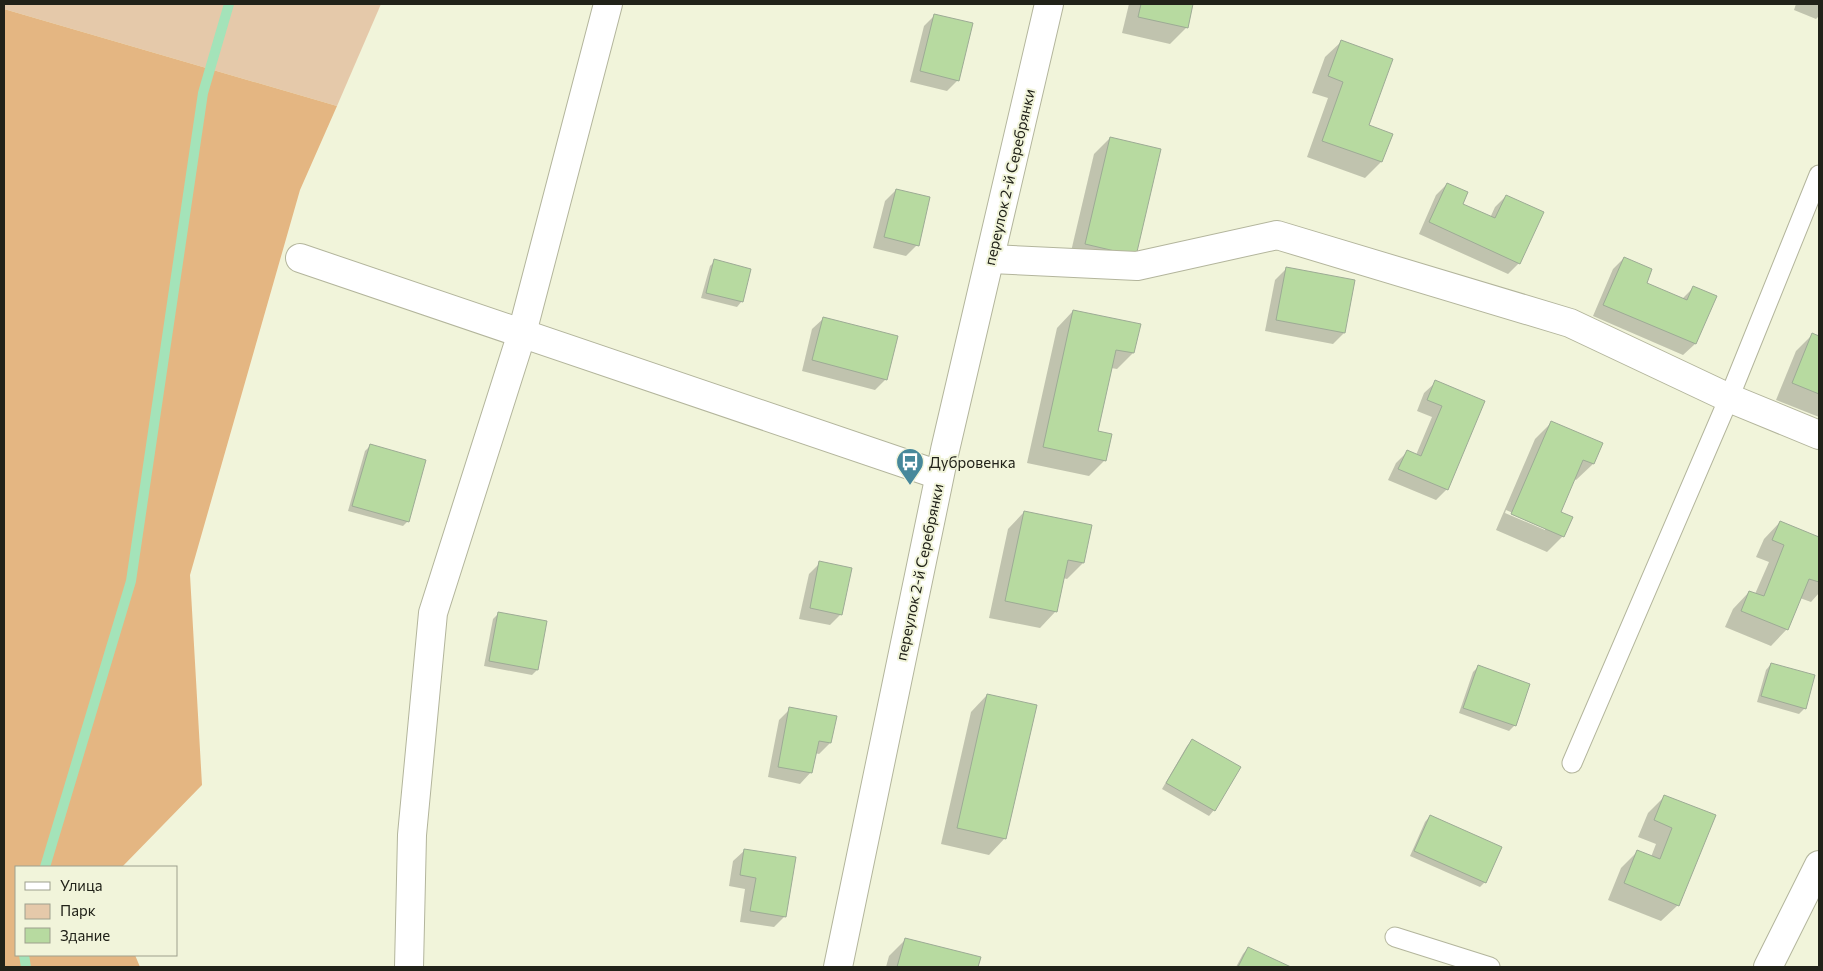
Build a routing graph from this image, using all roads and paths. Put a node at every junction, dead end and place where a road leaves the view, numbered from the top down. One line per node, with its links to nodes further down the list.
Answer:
1 (608, 4): 6 (street)
2 (1049, 4): 5 (street, переулок 2-й Серебрянки)
3 (1819, 175): 7 (lane)
4 (300, 258): 6 (street)
5 (990, 259): 7 (street); 9 (street, переулок 2-й Серебрянки)
6 (522, 333): 9 (street); 13 (street)
7 (1728, 398): 8 (street); 10 (lane)
8 (1819, 435)
9 (940, 475): 14 (street, переулок 2-й Серебрянки)
10 (1572, 763)
11 (1819, 865): 16 (street)
12 (1395, 937): 15 (lane)
13 (409, 967)
14 (838, 967)
15 (1490, 967)
16 (1768, 967)

